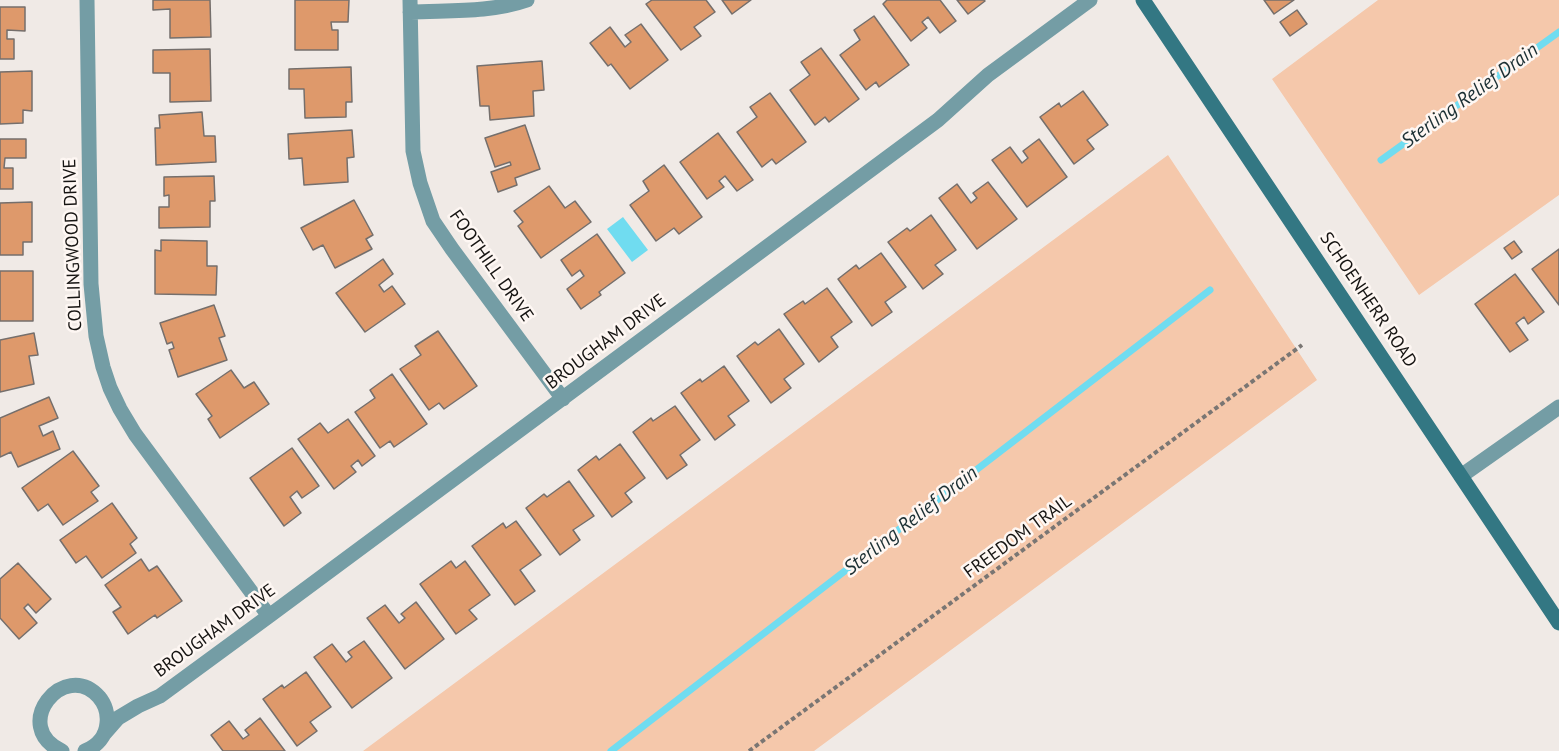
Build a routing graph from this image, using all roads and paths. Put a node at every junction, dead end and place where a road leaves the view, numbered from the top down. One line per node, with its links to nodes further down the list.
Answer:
1 (87, 0): 10 (street, COLLINGWOOD DRIVE)
2 (527, 0): 5 (street)
3 (1090, 0): 7 (street, BROUGHAM DRIVE)
4 (1143, 0): 9 (main road, SCHOENHERR ROAD)
5 (410, 6): 7 (street, FOOTHILL DRIVE)
6 (1302, 345): 17 (path, FREEDOM TRAIL)
7 (562, 399): 10 (street, BROUGHAM DRIVE)
8 (1559, 406): 9 (street)
9 (1461, 476): 11 (main road, SCHOENHERR ROAD)
10 (269, 616): 13 (street, BROUGHAM DRIVE)
11 (1559, 623)
12 (96, 694): 13 (street); 14 (street); 15 (street)
13 (138, 706): 14 (street, BROUGHAM DRIVE)
14 (104, 734): 16 (street, BROUGHAM DRIVE)
15 (62, 751)
16 (85, 751)
17 (749, 751)

